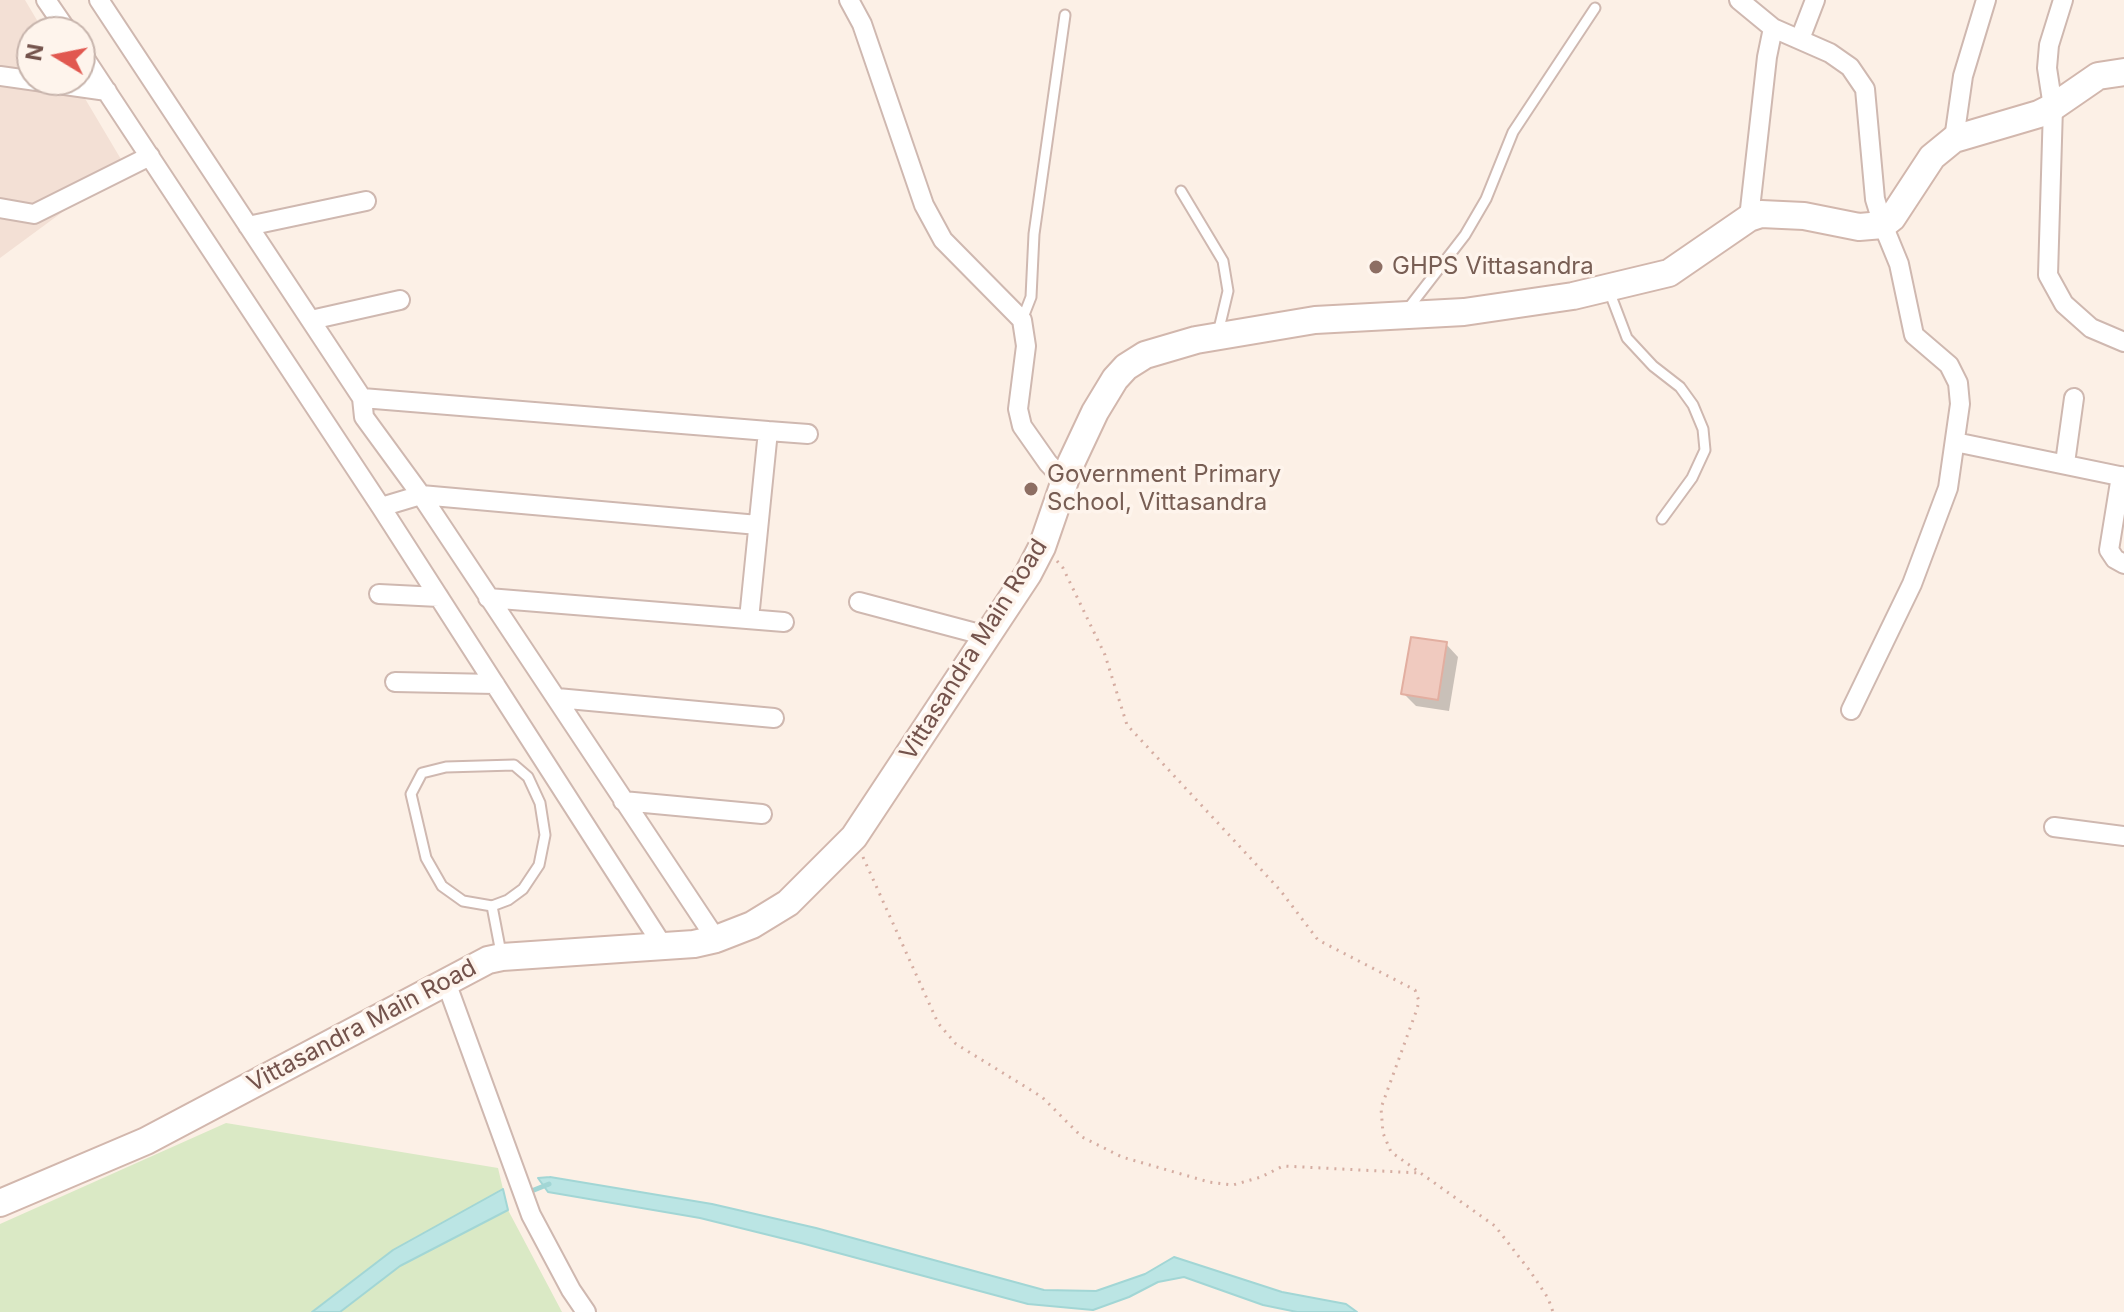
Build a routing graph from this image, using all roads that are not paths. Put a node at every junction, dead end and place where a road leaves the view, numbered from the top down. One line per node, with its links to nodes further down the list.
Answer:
1 (99, 0): 23 (street)
2 (849, 0): 28 (street)
3 (1739, 0): 9 (street)
4 (1815, 0): 10 (street)
5 (1986, 0): 16 (street)
6 (2063, 0): 15 (street)
7 (1595, 8): 26 (lane)
8 (1065, 15): 28 (lane)
9 (1773, 28): 10 (street); 21 (street)
10 (1800, 39): 22 (street)
11 (2124, 72): 15 (street)
12 (96, 75): 14 (street)
13 (0, 76): 14 (street)
14 (107, 91): 17 (street)
15 (2053, 107): 16 (street); 30 (street)
16 (1954, 139): 22 (street)
17 (150, 156): 20 (street); 40 (street)
18 (1181, 191): 29 (lane)
19 (366, 201): 23 (street)
20 (0, 208)
21 (1749, 218): 22 (street, Vittasandra Main Road); 24 (street, Vittasandra Main Road)
22 (1883, 225): 35 (street)
23 (248, 226): 27 (street)
24 (1608, 288): 26 (street, Vittasandra Main Road); 41 (lane)
25 (400, 300): 27 (street)
26 (1402, 316): 29 (street, Vittasandra Main Road)
27 (311, 320): 31 (street)
28 (1022, 320): 38 (street)
29 (1217, 336): 38 (street, Vittasandra Main Road)
30 (2124, 342)
31 (362, 398): 33 (street); 39 (street)
32 (2074, 398): 36 (street)
33 (768, 431): 34 (street); 42 (street)
34 (808, 434)
35 (1955, 442): 36 (street); 54 (street)
36 (2065, 463): 37 (street)
37 (2123, 477): 43 (street)
38 (1065, 481): 50 (street, Vittasandra Main Road)
39 (421, 495): 40 (street); 42 (street); 46 (street)
40 (381, 507): 45 (street)
41 (1662, 519)
42 (758, 525): 48 (street)
43 (2124, 564)
44 (379, 594): 45 (street)
45 (439, 597): 52 (street)
46 (488, 598): 48 (street); 53 (street)
47 (859, 602): 50 (street)
48 (749, 619): 49 (street)
49 (784, 622)
50 (987, 636): 61 (street, Vittasandra Main Road)
51 (395, 682): 52 (street)
52 (495, 684): 62 (street)
53 (557, 698): 55 (street); 56 (street)
54 (1851, 710)
55 (774, 718)
56 (623, 801): 57 (street); 61 (street)
57 (762, 814)
58 (2054, 827): 59 (street)
59 (2124, 836)
60 (492, 906): 60 (lane); 63 (lane)
61 (716, 939): 62 (street, Vittasandra Main Road)
62 (663, 946): 63 (street, Vittasandra Main Road)
63 (502, 957): 64 (street, Vittasandra Main Road)
64 (446, 982): 65 (street, Vittasandra Main Road); 66 (street)
65 (0, 1203)
66 (586, 1312)

